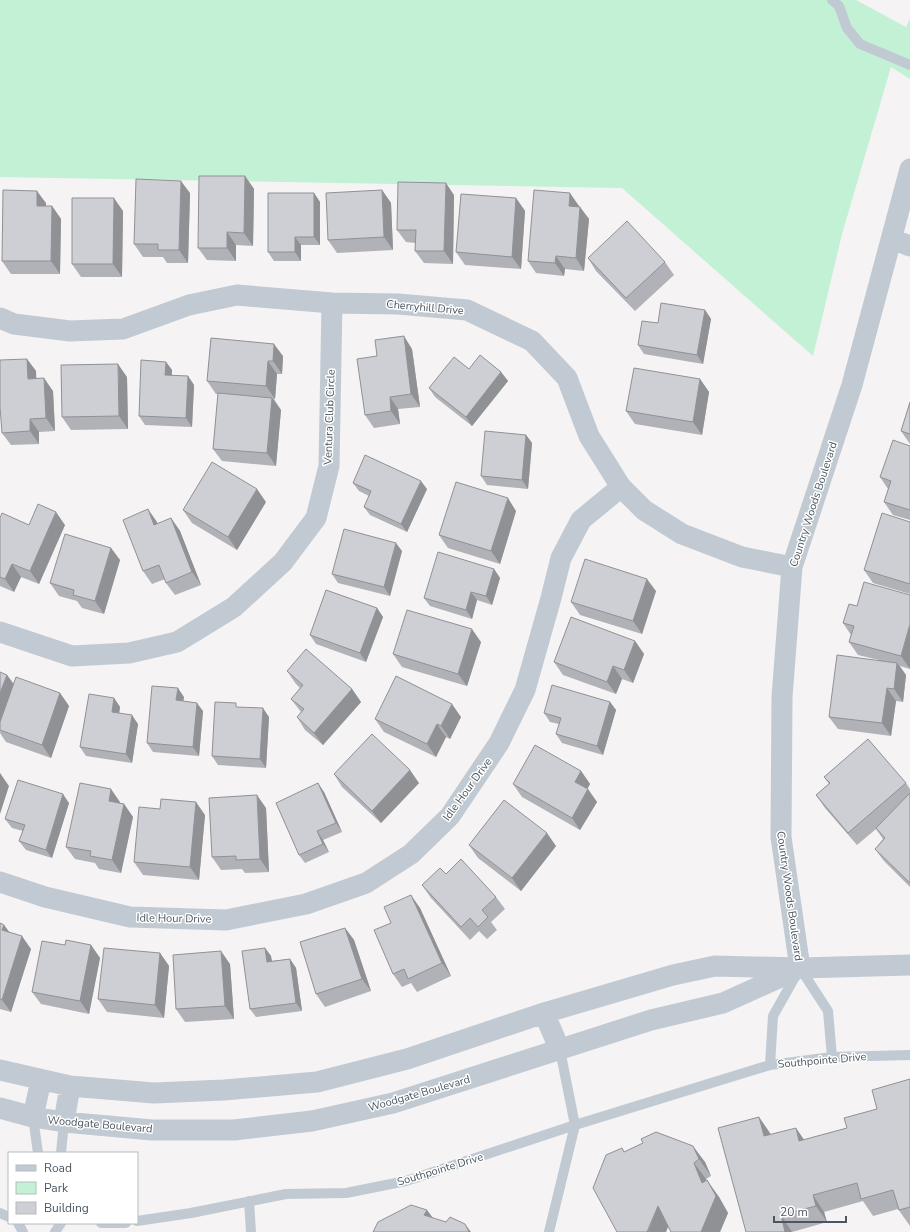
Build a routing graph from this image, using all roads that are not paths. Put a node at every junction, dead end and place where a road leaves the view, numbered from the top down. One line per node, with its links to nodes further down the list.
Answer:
1 (832, 0): 2 (lane)
2 (910, 65)
3 (910, 169): 4 (street, Country Woods Boulevard)
4 (901, 243): 8 (street, Country Woods Boulevard)
5 (332, 303): 6 (street, Cherryhill Drive); 7 (street, Cherryhill Drive); 9 (street, Ventura Club Circle)
6 (0, 318)
7 (621, 487): 8 (street, Cherryhill Drive); 10 (street, Idle Hour Drive)
8 (792, 567): 12 (street, Country Woods Boulevard)
9 (0, 632)
10 (0, 882)
11 (910, 965): 12 (street, Woodgate Boulevard)
12 (800, 968): 13 (street, Woodgate Boulevard); 14 (street, Woodgate Boulevard); 16 (lane); 17 (lane)
13 (544, 1013): 14 (street); 20 (street, Woodgate Boulevard)
14 (560, 1050): 23 (street, Woodgate Boulevard); 24 (lane)
15 (910, 1055): 16 (lane, Southpointe Drive)
16 (832, 1057): 17 (lane, Southpointe Drive)
17 (770, 1065): 24 (lane, Southpointe Drive)
18 (0, 1070): 19 (street, Woodgate Boulevard)
19 (41, 1080): 20 (street, Woodgate Boulevard); 22 (street)
20 (70, 1086): 23 (street)
21 (0, 1108): 22 (street, Woodgate Boulevard)
22 (33, 1117): 23 (street, Woodgate Boulevard); 25 (lane)
23 (64, 1122): 26 (lane)
24 (575, 1125): 27 (lane, Southpointe Drive); 30 (lane)
25 (38, 1152)
26 (61, 1152)
27 (249, 1201): 28 (lane, Southpointe Drive); 29 (lane)
28 (138, 1221)
29 (251, 1232)
30 (549, 1232)

